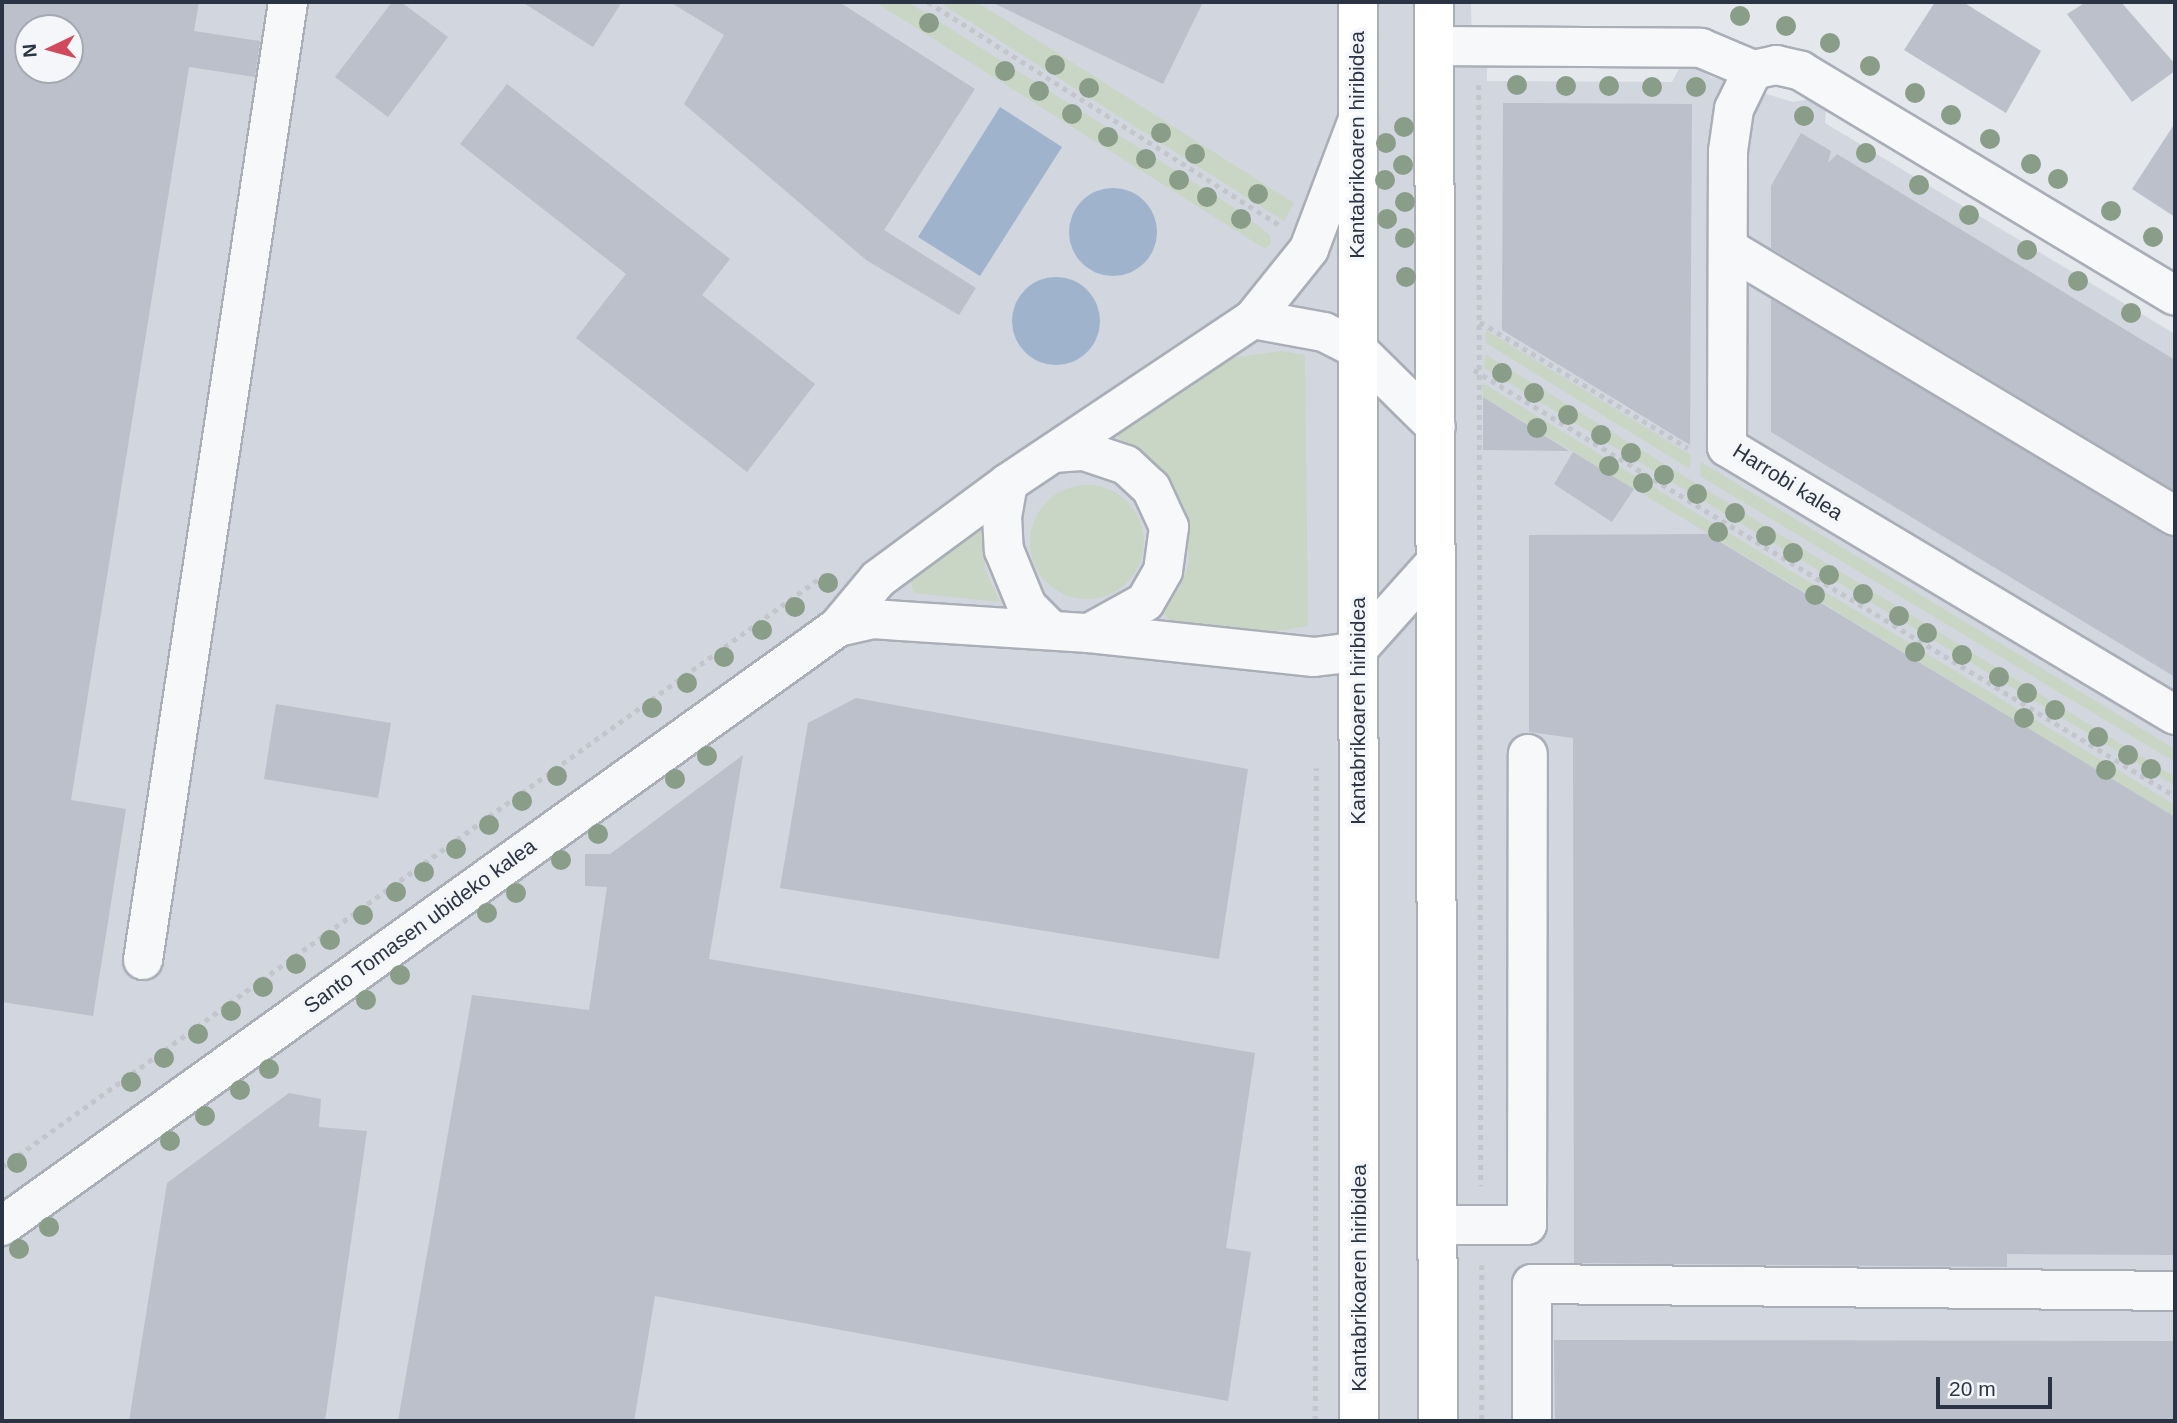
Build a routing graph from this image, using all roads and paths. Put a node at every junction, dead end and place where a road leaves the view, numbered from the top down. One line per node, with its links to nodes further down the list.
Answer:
1 (288, 2): 32 (street)
2 (928, 2): 10 (path)
3 (1358, 2): 8 (main road, Kantabrikoaren hiribidea)
4 (1434, 2): 5 (main road)
5 (1434, 46): 6 (street); 14 (main road)
6 (1478, 48): 7 (street); 13 (path)
7 (1753, 70): 9 (street, Harrobi kalea); 11 (street)
8 (1360, 113): 10 (street, Santo Tomasen ubideko kalea); 15 (main road, Kantabrikoaren hiribidea)
9 (1728, 248): 21 (street); 28 (street, Harrobi kalea)
10 (1295, 265): 12 (street, Santo Tomasen ubideko kalea)
11 (2175, 296)
12 (1253, 319): 15 (street); 19 (street, Santo Tomasen ubideko kalea)
13 (1480, 322): 16 (path); 18 (path)
14 (1433, 346): 16 (path); 17 (main road)
15 (1356, 348): 17 (street); 27 (main road, Kantabrikoaren hiribidea)
16 (1478, 372): 31 (path); 35 (path)
17 (1436, 427): 22 (main road)
18 (1695, 452)
19 (1054, 453): 20 (street, Santo Tomasen ubideko kalea); 26 (street)
20 (1008, 483): 24 (street, Santo Tomasen ubideko kalea); 25 (street)
21 (2175, 516)
22 (1436, 562): 27 (street); 34 (main road)
23 (840, 564): 33 (path)
24 (838, 627): 25 (street, Santo Tomasen ubideko kalea); 36 (street, Santo Tomasen ubideko kalea)
25 (1050, 629): 26 (street, Santo Tomasen ubideko kalea)
26 (1089, 633): 27 (street, Santo Tomasen ubideko kalea)
27 (1359, 648): 39 (main road, Kantabrikoaren hiribidea)
28 (2175, 715)
29 (1528, 754): 35 (street)
30 (1316, 755): 38 (path)
31 (2175, 796)
32 (144, 960)
33 (2, 1167)
34 (1438, 1225): 35 (street); 40 (main road)
35 (1481, 1225): 41 (path)
36 (2, 1226)
37 (2175, 1291): 42 (street)
38 (1315, 1421)
39 (1359, 1421)
40 (1438, 1421)
41 (1482, 1421)
42 (1532, 1421)

